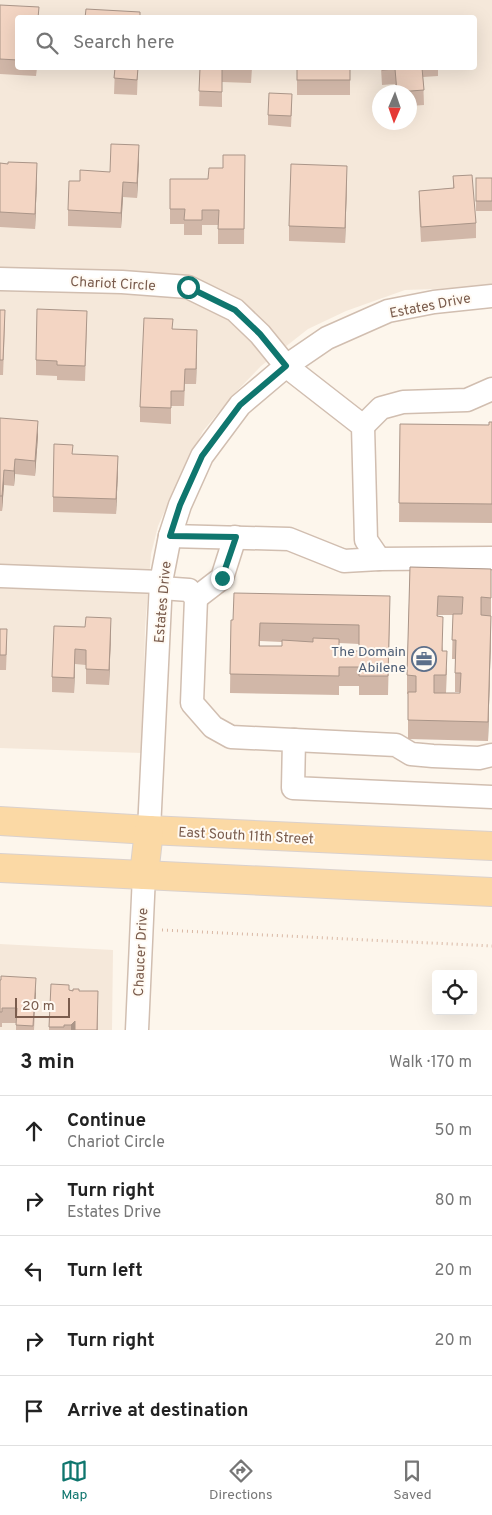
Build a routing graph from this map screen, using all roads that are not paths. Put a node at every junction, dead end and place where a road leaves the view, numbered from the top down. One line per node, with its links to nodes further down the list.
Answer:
1 (0, 279): 3 (street, Chariot Circle)
2 (492, 296): 3 (street, Estates Drive)
3 (286, 366): 5 (street, Chariot Circle); 8 (street, Estates Drive)
4 (492, 389): 6 (street)
5 (337, 406): 6 (street); 7 (street, Chariot Circle)
6 (381, 408): 7 (street)
7 (363, 426): 11 (street)
8 (170, 536): 9 (street); 13 (street, Estates Drive)
9 (236, 537): 11 (street); 14 (street)
10 (492, 558): 11 (street)
11 (379, 559)
12 (0, 576): 13 (street)
13 (161, 585): 14 (street); 19 (street, Estates Drive)
14 (196, 598): 15 (street)
15 (294, 740): 16 (street); 17 (street)
16 (492, 755)
17 (492, 798)
18 (4, 818): 19 (main road, East South 11th Street)
19 (149, 830): 20 (main road, East South 11th Street); 22 (main road)
20 (492, 846)
21 (0, 868): 22 (main road)
22 (144, 875): 23 (main road); 24 (street, Chaucer Drive)
23 (492, 892)
24 (137, 1030)

